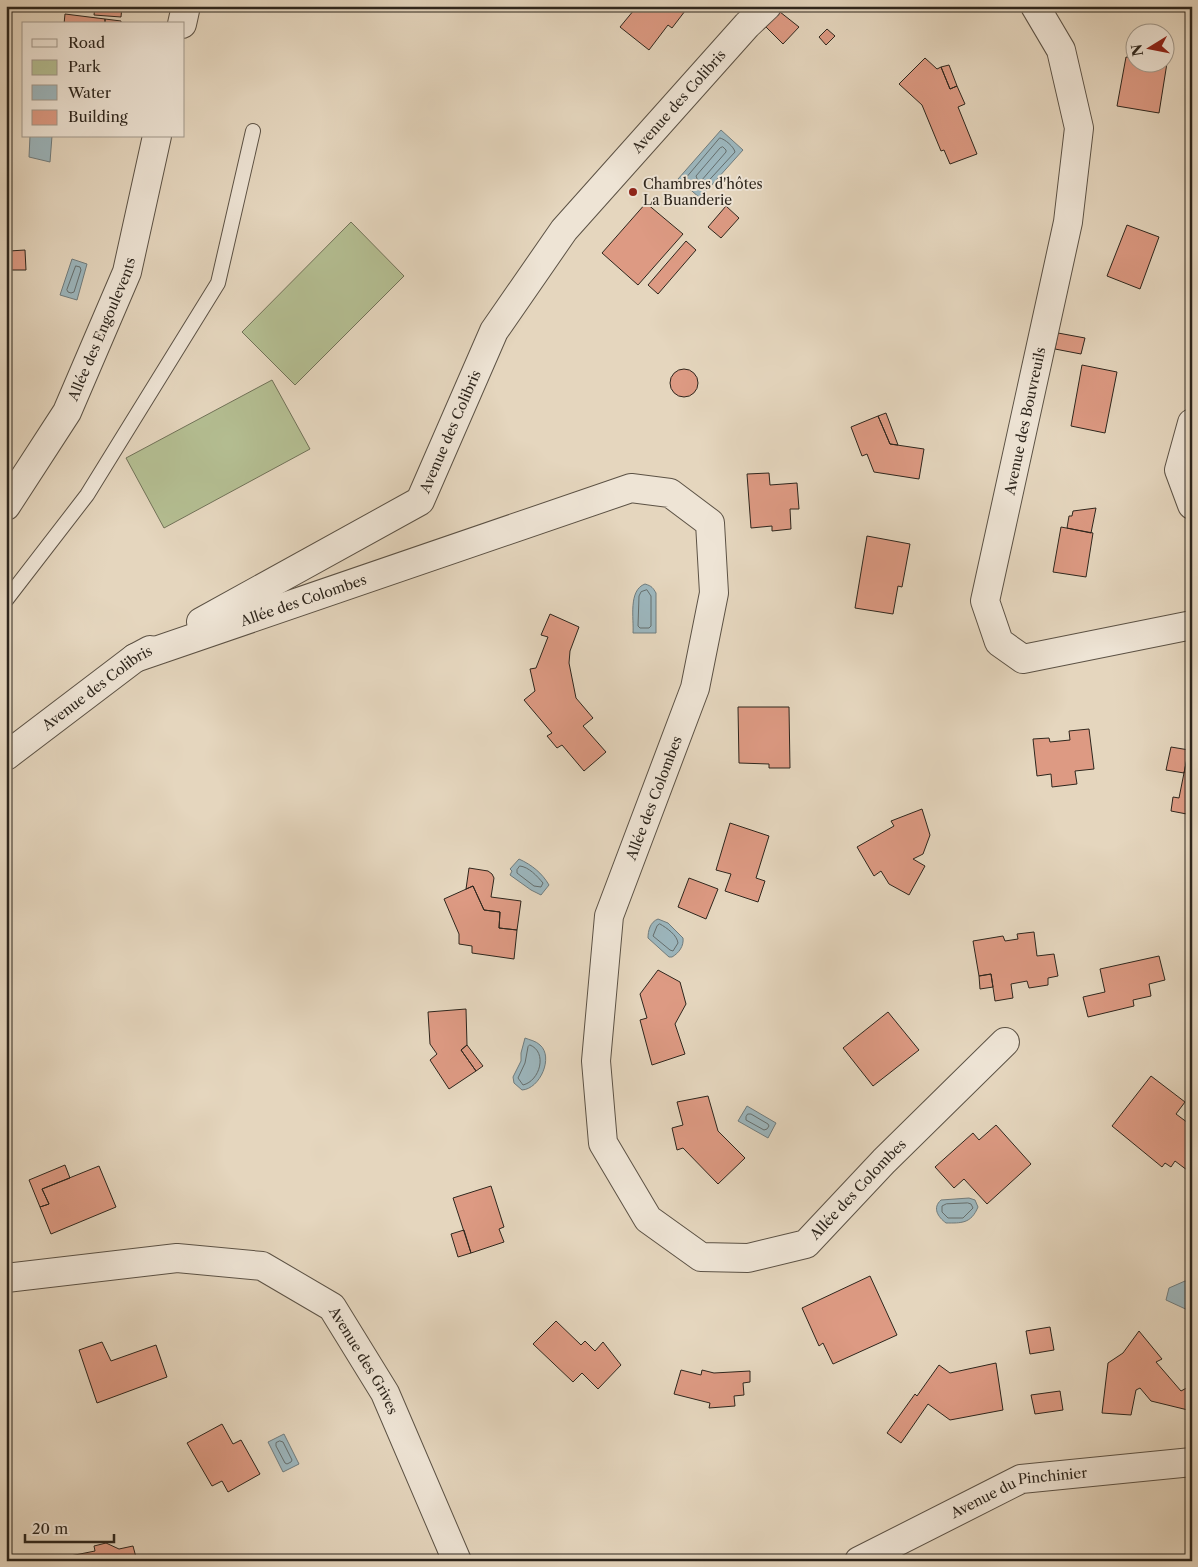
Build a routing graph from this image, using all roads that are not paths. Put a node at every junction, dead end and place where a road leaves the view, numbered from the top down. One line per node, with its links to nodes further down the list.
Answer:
1 (186, 6): 4 (street)
2 (767, 6): 12 (street, Avenue des Colibris)
3 (1035, 6): 11 (street, Avenue des Bouvreuils)
4 (182, 22)
5 (253, 131): 10 (lane)
6 (157, 138): 9 (street, Allée des Engoulevents)
7 (1192, 423): 8 (street)
8 (1192, 505)
9 (6, 506)
10 (6, 600)
11 (1192, 625)
12 (135, 658): 13 (street, Avenue des Colibris); 14 (street, Allée des Colombes)
13 (6, 756)
14 (1005, 1042)
15 (6, 1278): 17 (street, Avenue des Grives)
16 (1192, 1462): 18 (street, Avenue du Pinchinier)
17 (457, 1561)
18 (859, 1561)

